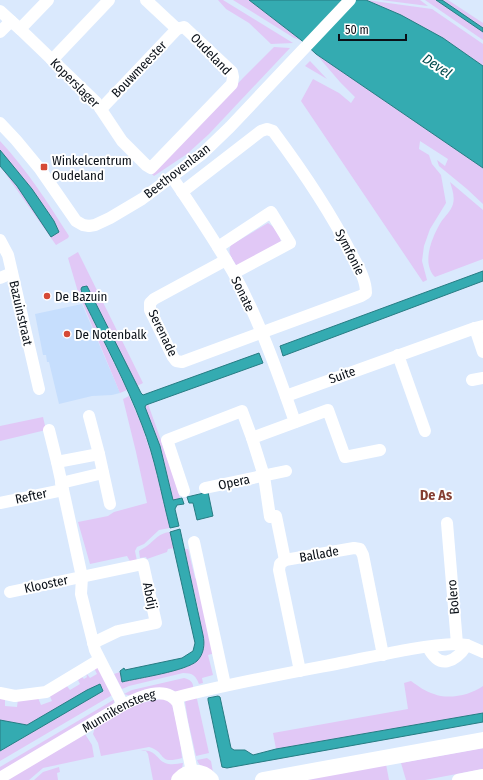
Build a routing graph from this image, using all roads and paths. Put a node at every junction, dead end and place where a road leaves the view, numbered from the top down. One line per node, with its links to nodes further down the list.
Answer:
1 (48, 0): 7 (street)
2 (109, 0): 10 (street)
3 (146, 0): 8 (street, Oudeland)
4 (350, 0): 16 (street, Beethovenlaan)
5 (0, 11): 6 (street)
6 (10, 21): 7 (street); 9 (street)
7 (20, 29): 10 (street, Koperslager)
8 (177, 29): 11 (street, Oudeland); 12 (street, Bouwmeester)
9 (0, 32)
10 (52, 60): 12 (street, Koperslager)
11 (232, 84): 15 (street, Beethovenlaan)
12 (103, 114): 15 (street, Koperslager)
13 (0, 123): 16 (street, Beethovenlaan)
14 (261, 130): 17 (street, Beethovenlaan); 25 (street, Symfonie)
15 (158, 160)
16 (172, 177): 17 (street, Sonate)
17 (182, 192): 19 (street, Sonate)
18 (0, 240): 21 (street, Bazuinstraat)
19 (218, 247): 20 (street, Sonate); 22 (street)
20 (226, 260): 22 (street, Sonate); 25 (street, Serenade)
21 (12, 273): 23 (street); 28 (street, Bazuinstraat)
22 (234, 273): 25 (street, Sonate)
23 (0, 278)
24 (479, 327): 26 (street, Suite); 27 (street, Suite)
25 (262, 332): 29 (street, Sonate)
26 (483, 352)
27 (398, 355): 29 (street, Suite); 33 (street)
28 (39, 389)
29 (286, 396): 31 (street, Sonate)
30 (89, 416): 36 (street)
31 (295, 422): 34 (street); 35 (street)
32 (49, 430): 37 (street)
33 (426, 431)
34 (252, 438): 40 (street); 43 (street)
35 (380, 450)
36 (99, 454): 37 (street); 39 (street)
37 (57, 462): 41 (street)
38 (286, 471): 40 (street, Opera)
39 (103, 473): 41 (street); 45 (street)
40 (264, 476): 42 (street, Opera); 48 (street, Opera)
41 (62, 486): 44 (street, Refter); 49 (street)
42 (205, 488)
43 (184, 491)
44 (0, 503)
45 (110, 504)
46 (447, 523): 52 (street, Bolero)
47 (194, 542): 58 (street)
48 (285, 560): 55 (street, Ballade); 57 (street, Ballade)
49 (82, 577): 50 (street, Klooster); 51 (street); 51 (street, Abdij)
50 (10, 592)
51 (93, 643): 56 (street)
52 (462, 644): 53 (street); 53 (street); 54 (street)
53 (428, 647): 55 (street)
54 (483, 652)
55 (383, 655): 57 (street)
56 (99, 660): 59 (street); 61 (street)
57 (300, 671): 58 (street)
58 (225, 685): 60 (street)
59 (0, 693)
60 (174, 698): 61 (street, Munnikensteeg); 64 (street, Munnikensteeg)
61 (123, 705): 65 (street, Munnikensteeg)
62 (483, 740): 67 (main road)
63 (483, 775): 68 (street)
64 (186, 776): 66 (main road)
65 (0, 778)
66 (211, 780)
67 (263, 780)
68 (458, 780)

